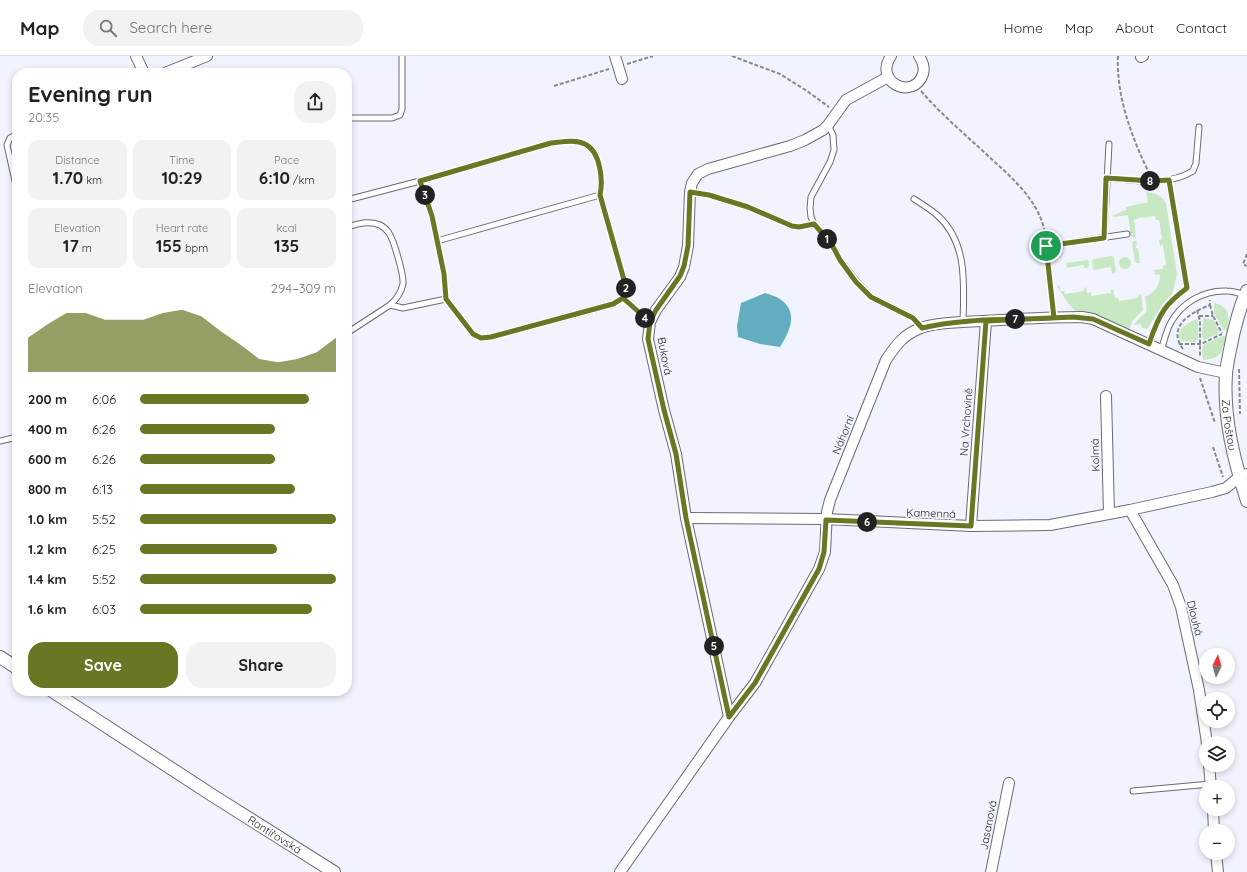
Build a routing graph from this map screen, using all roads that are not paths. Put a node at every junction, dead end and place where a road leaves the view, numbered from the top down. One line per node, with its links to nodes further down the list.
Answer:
1 (136, 56): 7 (street)
2 (207, 56): 8 (street)
3 (402, 56): 11 (lane)
4 (615, 56): 10 (street)
5 (891, 56): 9 (street)
6 (923, 57): 9 (street)
7 (142, 68)
8 (177, 68)
9 (888, 77): 12 (street, Buková)
10 (622, 79)
11 (352, 118)
12 (828, 125): 20 (street, Buková); 24 (lane)
13 (1199, 128): 18 (lane)
14 (12, 137): 16 (lane)
15 (1109, 144): 17 (lane)
16 (12, 168)
17 (1106, 178): 18 (lane); 27 (lane)
18 (1169, 180): 39 (lane)
19 (420, 181): 21 (lane); 22 (lane); 28 (lane)
20 (690, 192): 24 (lane); 35 (street, Buková)
21 (600, 195): 28 (lane); 31 (lane)
22 (352, 199)
23 (914, 199): 36 (lane)
24 (814, 224): 37 (lane)
25 (352, 226): 33 (lane)
26 (1127, 234): 27 (lane)
27 (1104, 238): 29 (lane)
28 (437, 241): 32 (lane)
29 (1046, 246)
30 (1246, 293): 40 (lane); 41 (street, Za Poštou)
31 (623, 298): 32 (lane); 35 (lane)
32 (446, 299): 33 (lane)
33 (390, 305): 38 (lane)
34 (986, 321): 36 (street); 39 (street); 51 (street, Na Vrchovině)
35 (650, 322): 49 (street, Buková)
36 (963, 322): 37 (street)
37 (922, 328): 50 (street, Náhorní)
38 (352, 330)
39 (1149, 344): 40 (street)
40 (1161, 350): 41 (street)
41 (1226, 373): 45 (street, Za Poštou)
42 (1106, 396): 48 (street, Kolmá)
43 (12, 438): 44 (lane)
44 (0, 441)
45 (1240, 478): 46 (street, Za Poštou); 47 (street, Kamenná)
46 (1247, 501)
47 (1130, 510): 48 (street, Kamenná); 56 (street, Dlouhá)
48 (1109, 514): 51 (street, Kamenná)
49 (686, 518): 50 (street, Kamenná); 55 (street, Buková)
50 (826, 520): 51 (street, Kamenná); 55 (street, Náhorní)
51 (971, 526)
52 (0, 657): 53 (street)
53 (12, 665)
54 (60, 696): 61 (street, Rantířovská)
55 (729, 717): 62 (street, Náhorní)
56 (1206, 736)
57 (1009, 782): 63 (street, Jasanová)
58 (1199, 787): 59 (lane)
59 (1133, 791)
60 (1217, 860): 64 (street)
61 (334, 872)
62 (620, 872)
63 (992, 872)
64 (1218, 872)

